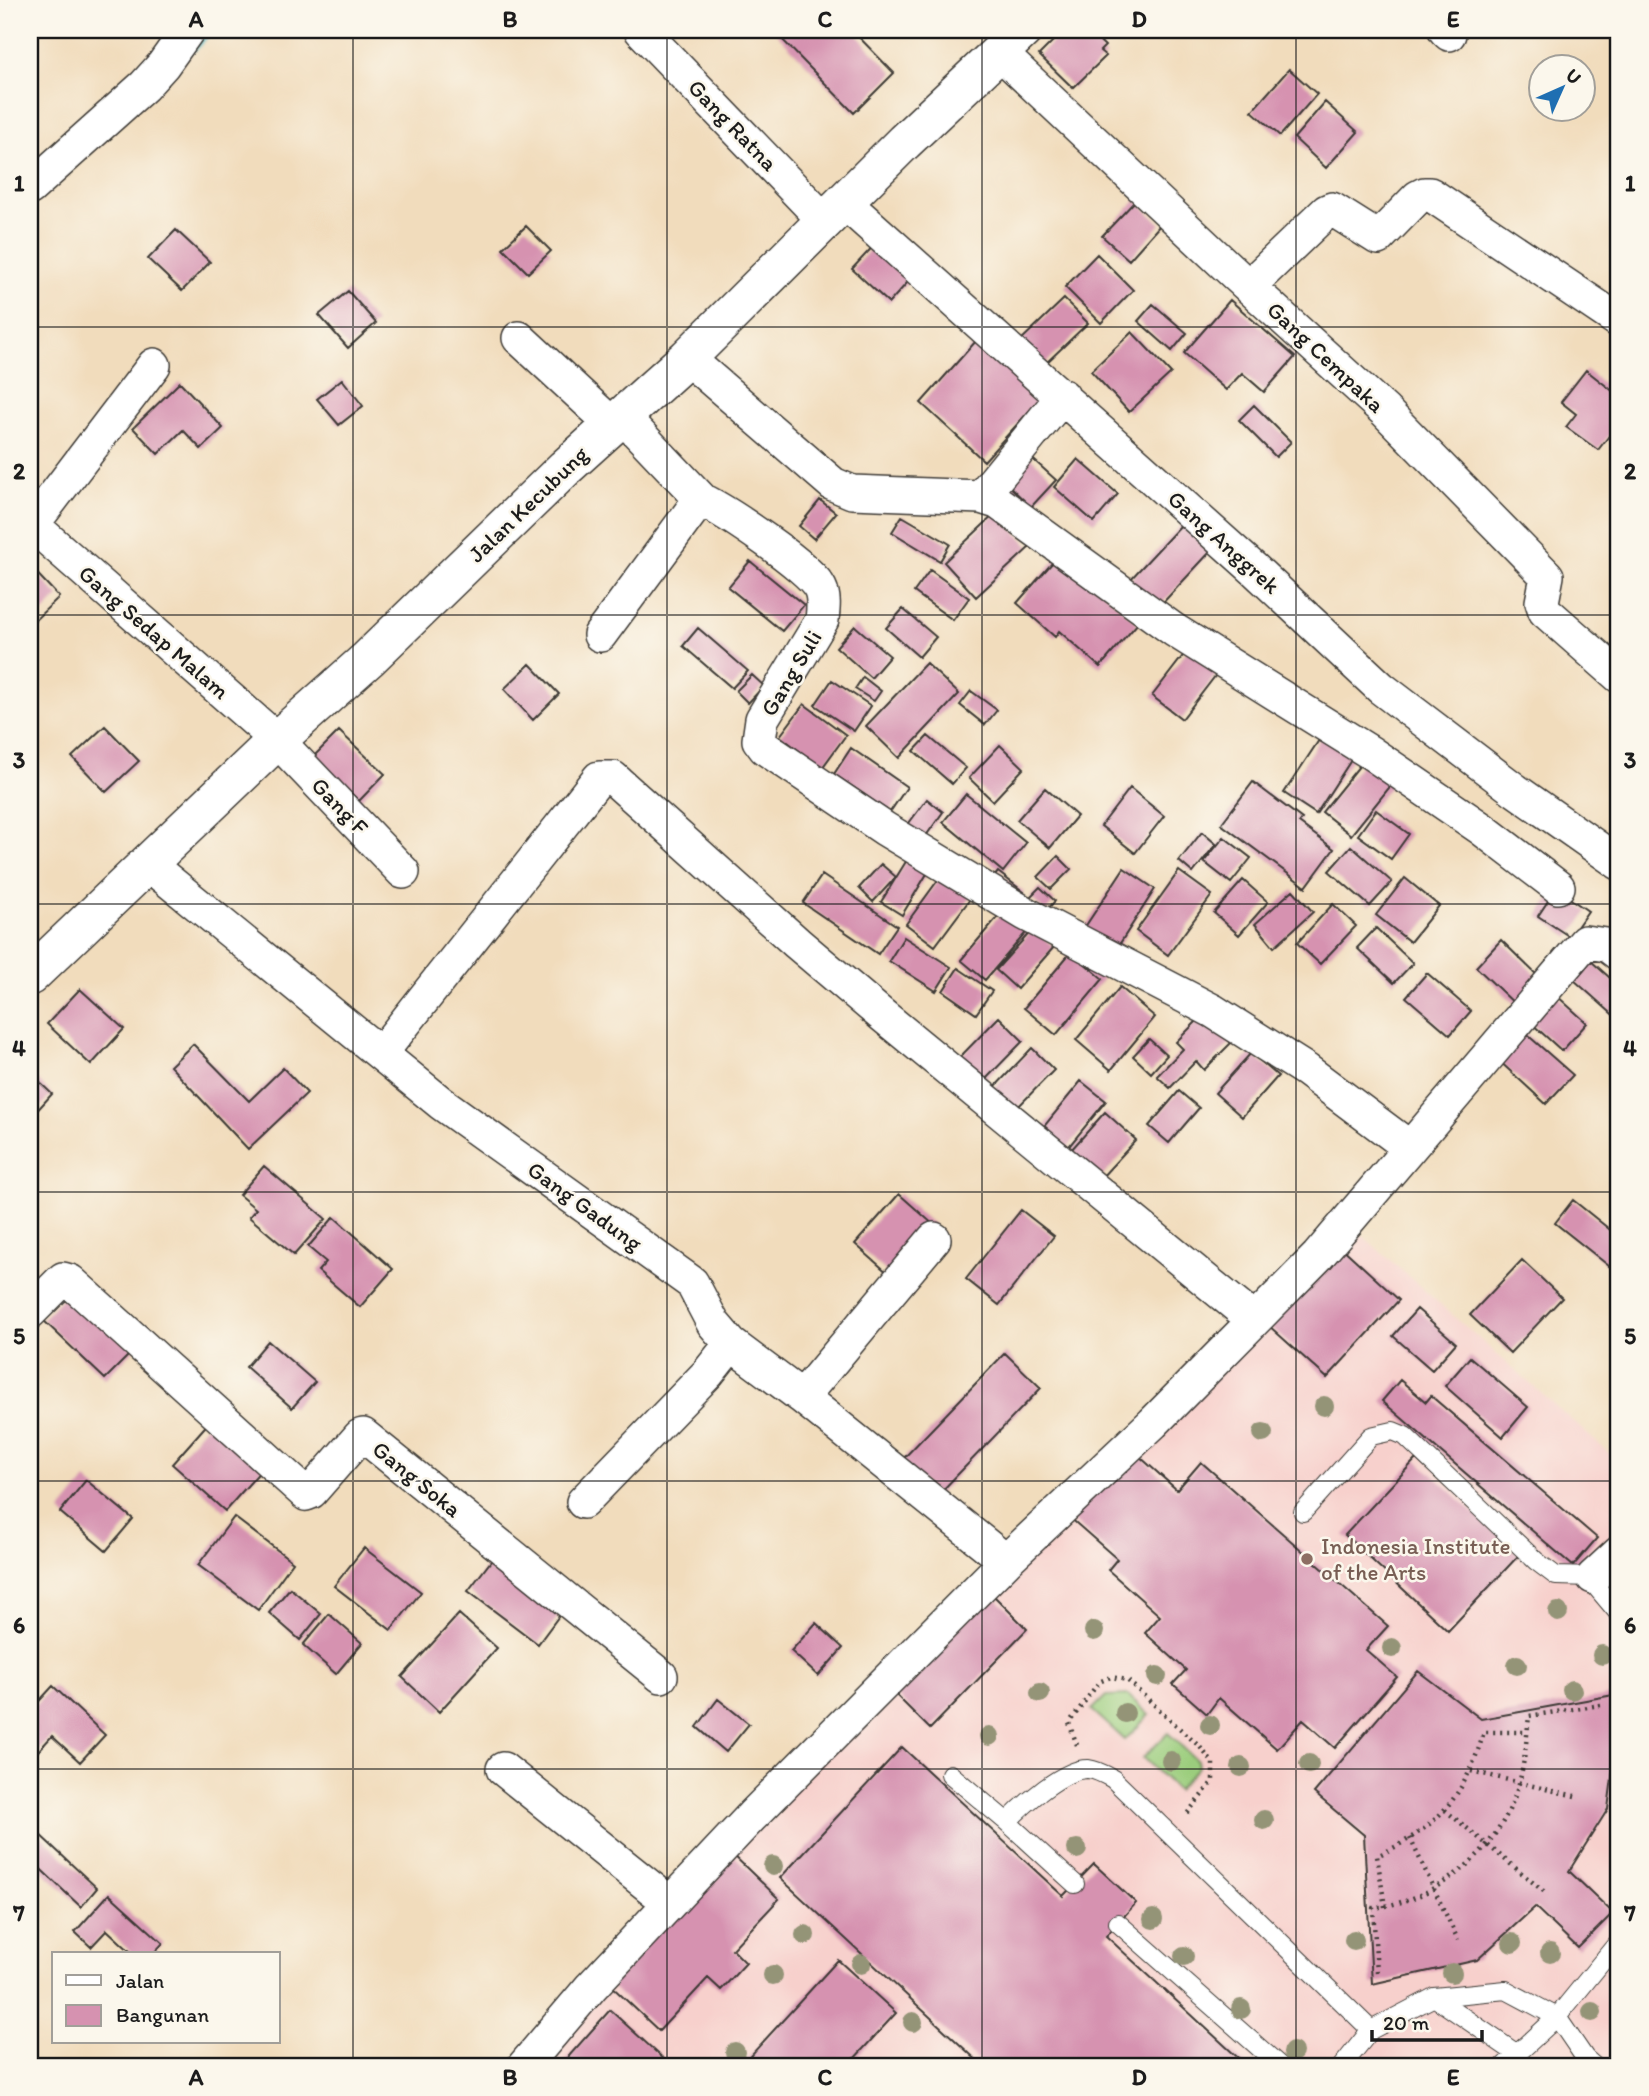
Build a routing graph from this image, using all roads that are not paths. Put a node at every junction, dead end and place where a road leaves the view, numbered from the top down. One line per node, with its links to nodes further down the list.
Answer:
1 (188, 30): 4 (street)
2 (641, 30): 5 (street, Gang Ratna)
3 (1012, 42): 5 (street, Jalan Kecubung); 6 (street, Gang Cempaka)
4 (30, 188)
5 (834, 211): 9 (street, Jalan Kecubung); 11 (street, Gang Anggrek)
6 (1249, 286): 7 (street); 17 (street, Gang Cempaka)
7 (1619, 321)
8 (519, 338): 12 (street, Gang Suli)
9 (687, 358): 12 (street, Jalan Kecubung); 13 (street)
10 (154, 365): 15 (street)
11 (1063, 396): 13 (street); 19 (street, Gang Anggrek)
12 (617, 421): 14 (street, Gang Suli); 18 (street, Jalan Kecubung)
13 (981, 497): 22 (street)
14 (702, 500): 16 (street); 26 (street, Gang Suli)
15 (31, 524): 18 (street, Gang Sedap Malam)
16 (600, 635)
17 (1619, 676)
18 (277, 740): 20 (street, Jalan Kecubung); 21 (street, Gang F)
19 (1619, 863)
20 (148, 864): 24 (street, Jalan Kecubung); 25 (street, Gang Gadung)
21 (403, 872)
22 (1558, 887)
23 (1619, 954): 26 (street)
24 (30, 976)
25 (381, 1054): 29 (street); 30 (street, Gang Gadung)
26 (1409, 1147): 29 (street)
27 (934, 1239): 31 (street)
28 (30, 1312): 38 (street, Gang Soka)
29 (1254, 1320): 35 (street)
30 (731, 1344): 31 (street, Gang Gadung); 32 (street)
31 (802, 1397): 35 (street, Gang Gadung)
32 (583, 1502)
33 (1303, 1512): 36 (lane)
34 (1619, 1553): 36 (street)
35 (1006, 1561): 43 (street)
36 (1593, 1577): 37 (lane)
37 (1619, 1614)
38 (661, 1676)
39 (503, 1769): 43 (street)
40 (950, 1774): 41 (lane)
41 (1007, 1822): 42 (lane); 48 (lane)
42 (1075, 1884)
43 (670, 1903): 50 (street)
44 (1118, 1923): 51 (lane)
45 (1619, 1941): 47 (lane)
46 (1434, 1997): 47 (lane); 48 (lane); 49 (lane)
47 (1557, 2017): 49 (lane); 53 (lane)
48 (1371, 2030): 52 (lane)
49 (1510, 2060)
50 (524, 2066)
51 (1280, 2066)
52 (1342, 2066)
53 (1594, 2066)

